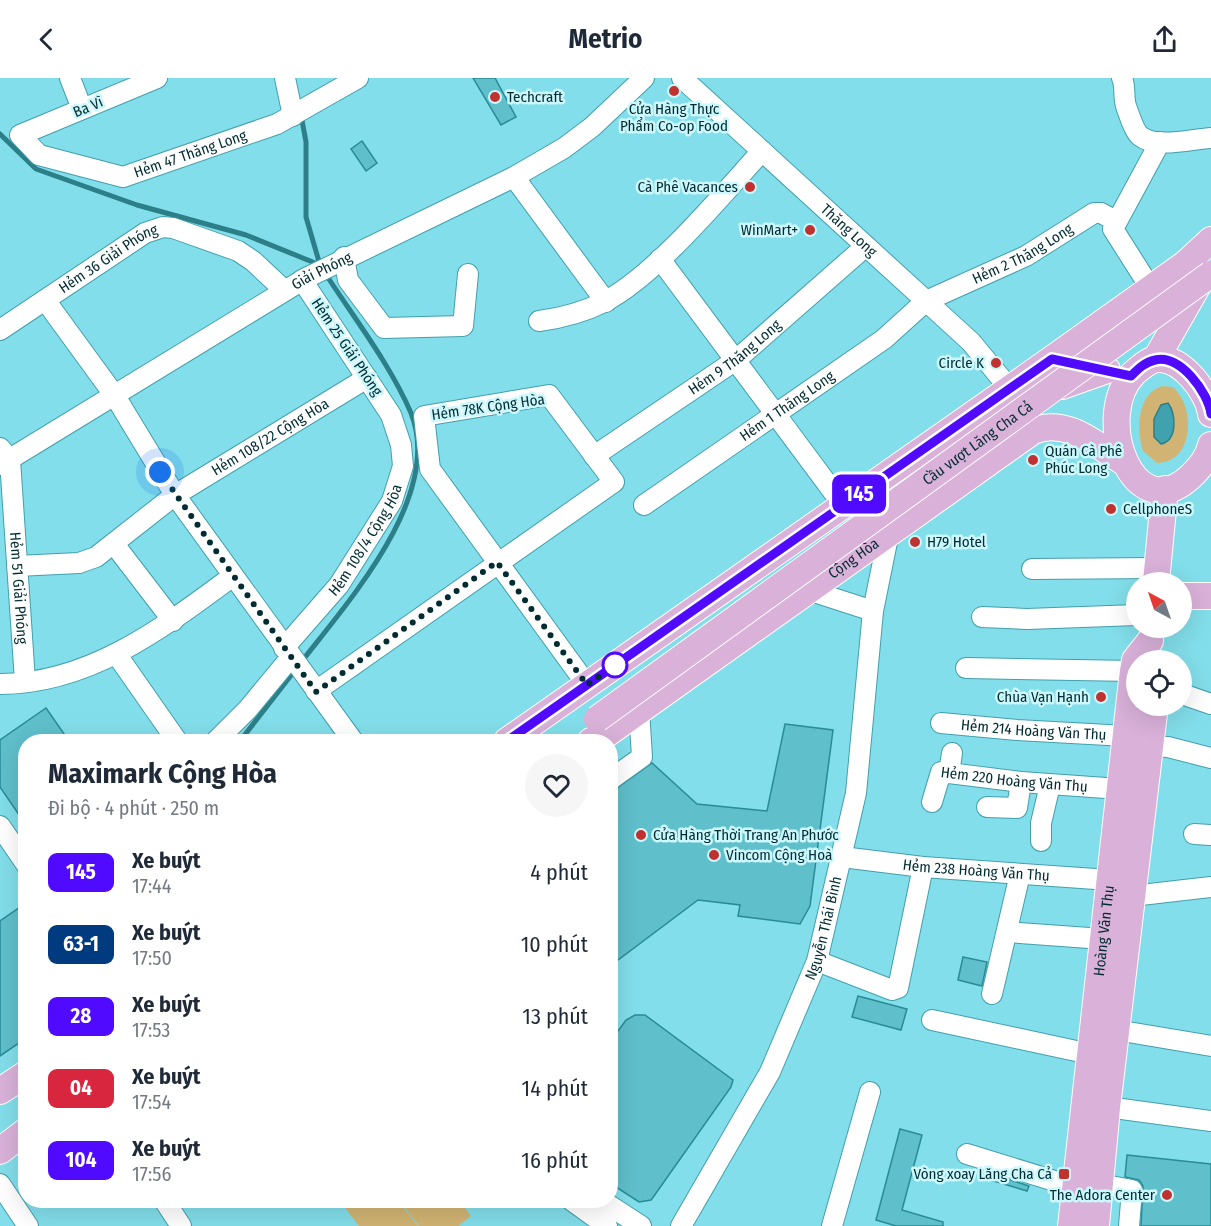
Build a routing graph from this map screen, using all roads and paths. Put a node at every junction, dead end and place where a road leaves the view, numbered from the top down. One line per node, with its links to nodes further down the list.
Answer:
1 (70, 78): 8 (street)
2 (157, 78): 8 (street, Ba Vì)
3 (285, 78): 9 (street)
4 (358, 78): 9 (street, Hẻm 47 Thăng Long)
5 (644, 78): 14 (street, Giải Phóng)
6 (682, 78): 13 (street, Thăng Long)
7 (1122, 78): 12 (street)
8 (82, 109): 10 (street, Ba Vì)
9 (297, 113): 10 (street, Hẻm 47 Thăng Long)
10 (20, 135)
11 (1211, 138): 12 (street)
12 (1160, 142): 15 (street)
13 (762, 152): 17 (street, Thăng Long); 19 (street)
14 (514, 177): 18 (street, Giải Phóng); 28 (street)
15 (1116, 221): 24 (street); 27 (street, Hẻm 2 Thăng Long)
16 (1211, 240): 24 (main road)
17 (866, 246): 27 (street, Thăng Long); 33 (street, Hẻm 9 Thăng Long)
18 (344, 257): 21 (street); 23 (street, Giải Phóng)
19 (660, 259): 28 (street); 33 (street)
20 (1211, 262): 32 (main road)
21 (468, 274)
22 (1211, 274): 80 (main road, Cầu vượt Lăng Cha Cả, bridge)
23 (304, 279): 25 (street, Giải Phóng); 36 (street, Hẻm 25 Giải Phóng)
24 (1151, 289): 31 (main road)
25 (284, 290): 26 (street, Hẻm 36 Giải Phóng); 38 (street, Giải Phóng)
26 (45, 300): 30 (street, Hẻm 36 Giải Phóng); 38 (street)
27 (926, 301): 37 (street, Thăng Long); 41 (street, Hẻm 1 Thăng Long)
28 (606, 302): 29 (street)
29 (538, 321)
30 (0, 330)
31 (1052, 359): 34 (main road); 37 (main road)
32 (1156, 359): 35 (main road); 39 (main road)
33 (736, 360): 41 (street); 44 (street, Hẻm 9 Thăng Long)
34 (1107, 370): 35 (main road); 42 (main road)
35 (1131, 376): 46 (main road)
36 (367, 378): 40 (street, Hẻm 25 Giải Phóng); 48 (street, Hẻm 108/22 Cộng Hòa)
37 (1010, 389): 42 (main road)
38 (115, 396): 45 (street, Giải Phóng); 48 (street)
39 (1211, 414)
40 (391, 415): 66 (street, Hẻm 108/4 Cộng Hòa)
41 (777, 416): 49 (street); 50 (street, Hẻm 1 Thăng Long)
42 (961, 422): 49 (main road)
43 (1211, 445): 47 (main road)
44 (594, 456): 53 (street); 53 (street, Hẻm 78K Cộng Hòa)
45 (3, 458): 54 (street, Hẻm 51 Giải Phóng)
46 (1122, 461): 47 (main road); 51 (main road, Cộng Hòa)
47 (1165, 489): 56 (main road)
48 (175, 495): 52 (street, Hẻm 108/22 Cộng Hòa); 58 (street)
49 (843, 505): 72 (main road)
50 (644, 506)
51 (889, 532): 59 (main road, Cộng Hòa); 62 (street, Nguyễn Thái Bình)
52 (114, 544): 54 (street, Hẻm 108/22 Cộng Hòa); 65 (street)
53 (497, 562): 72 (street); 73 (street)
54 (17, 566): 70 (street, Hẻm 51 Giải Phóng)
55 (1032, 571): 57 (street)
56 (1157, 572)
57 (1126, 574)
58 (233, 576): 65 (street); 66 (street)
59 (808, 590): 62 (street); 76 (main road, Cộng Hòa)
60 (1192, 596): 61 (main road)
61 (1211, 596)
62 (873, 611): 99 (street, Nguyễn Thái Bình)
63 (1126, 615): 64 (street)
64 (982, 617)
65 (173, 621): 67 (street)
66 (287, 652): 73 (street); 82 (street, Hẻm 108/4 Cộng Hòa)
67 (117, 655): 70 (street); 81 (street)
68 (966, 668): 69 (street)
69 (1126, 671)
70 (25, 681): 71 (street)
71 (0, 684)
72 (587, 685): 84 (main road)
73 (316, 692): 83 (street)
74 (1192, 698): 75 (street)
75 (1211, 705)
76 (639, 710): 80 (main road, Cộng Hòa); 90 (street)
77 (1128, 716): 85 (main road, Hoàng Văn Thụ)
78 (1154, 716): 86 (main road, Hoàng Văn Thụ)
79 (940, 723): 85 (street, Hẻm 214 Hoàng Văn Thụ)
80 (594, 730)
81 (170, 734)
82 (223, 734)
83 (347, 734)
84 (517, 734)
85 (1126, 736): 93 (main road, Hoàng Văn Thụ)
86 (1150, 746): 88 (street); 104 (main road, Hoàng Văn Thụ)
87 (952, 753): 89 (street)
88 (1211, 758)
89 (949, 773): 91 (street, Hẻm 220 Hoàng Văn Thụ); 94 (street, Hẻm 220 Hoàng Văn Thụ)
90 (618, 774)
91 (1021, 782): 92 (street, Hẻm 220 Hoàng Văn Thụ); 95 (street)
92 (1050, 785): 93 (street, Hẻm 220 Hoàng Văn Thụ); 97 (street)
93 (1120, 789): 102 (main road, Hoàng Văn Thụ)
94 (932, 802)
95 (987, 807)
96 (0, 826): 98 (street)
97 (1041, 841)
98 (18, 852)
99 (843, 857): 100 (street, Hẻm 238 Hoàng Văn Thụ); 107 (street, Nguyễn Thái Bình)
100 (922, 867): 101 (street, Hẻm 238 Hoàng Văn Thụ); 107 (street)
101 (1020, 874): 102 (street, Hẻm 238 Hoàng Văn Thụ); 105 (street)
102 (1110, 880): 106 (main road, Hoàng Văn Thụ)
103 (1211, 887): 104 (street)
104 (1132, 896): 110 (main road, Hoàng Văn Thụ)
105 (1007, 932): 106 (street); 108 (street)
106 (1103, 939): 112 (main road, Hoàng Văn Thụ)
107 (817, 961): 131 (street, Nguyễn Thái Bình)
108 (992, 994)
109 (932, 1020): 112 (street)
110 (1116, 1030): 111 (street); 116 (main road, Hoàng Văn Thụ)
111 (1211, 1046)
112 (1090, 1054): 123 (main road, Hoàng Văn Thụ)
113 (18, 1079): 114 (main road)
114 (0, 1091)
115 (870, 1092): 132 (street)
116 (1107, 1107): 117 (street); 122 (main road, Hoàng Văn Thụ)
117 (1211, 1120)
118 (18, 1137): 119 (main road)
119 (0, 1151)
120 (967, 1154): 123 (street)
121 (0, 1184): 127 (street)
122 (1100, 1184): 134 (main road, Hoàng Văn Thụ); 135 (street)
123 (1074, 1187): 133 (main road, Hoàng Văn Thụ)
124 (169, 1208): 128 (street)
125 (582, 1208): 129 (street)
126 (613, 1208): 130 (street)
127 (28, 1226)
128 (181, 1226)
129 (607, 1226)
130 (641, 1226)
131 (681, 1226)
132 (832, 1226)
133 (1071, 1226)
134 (1096, 1226)
135 (1129, 1226)

